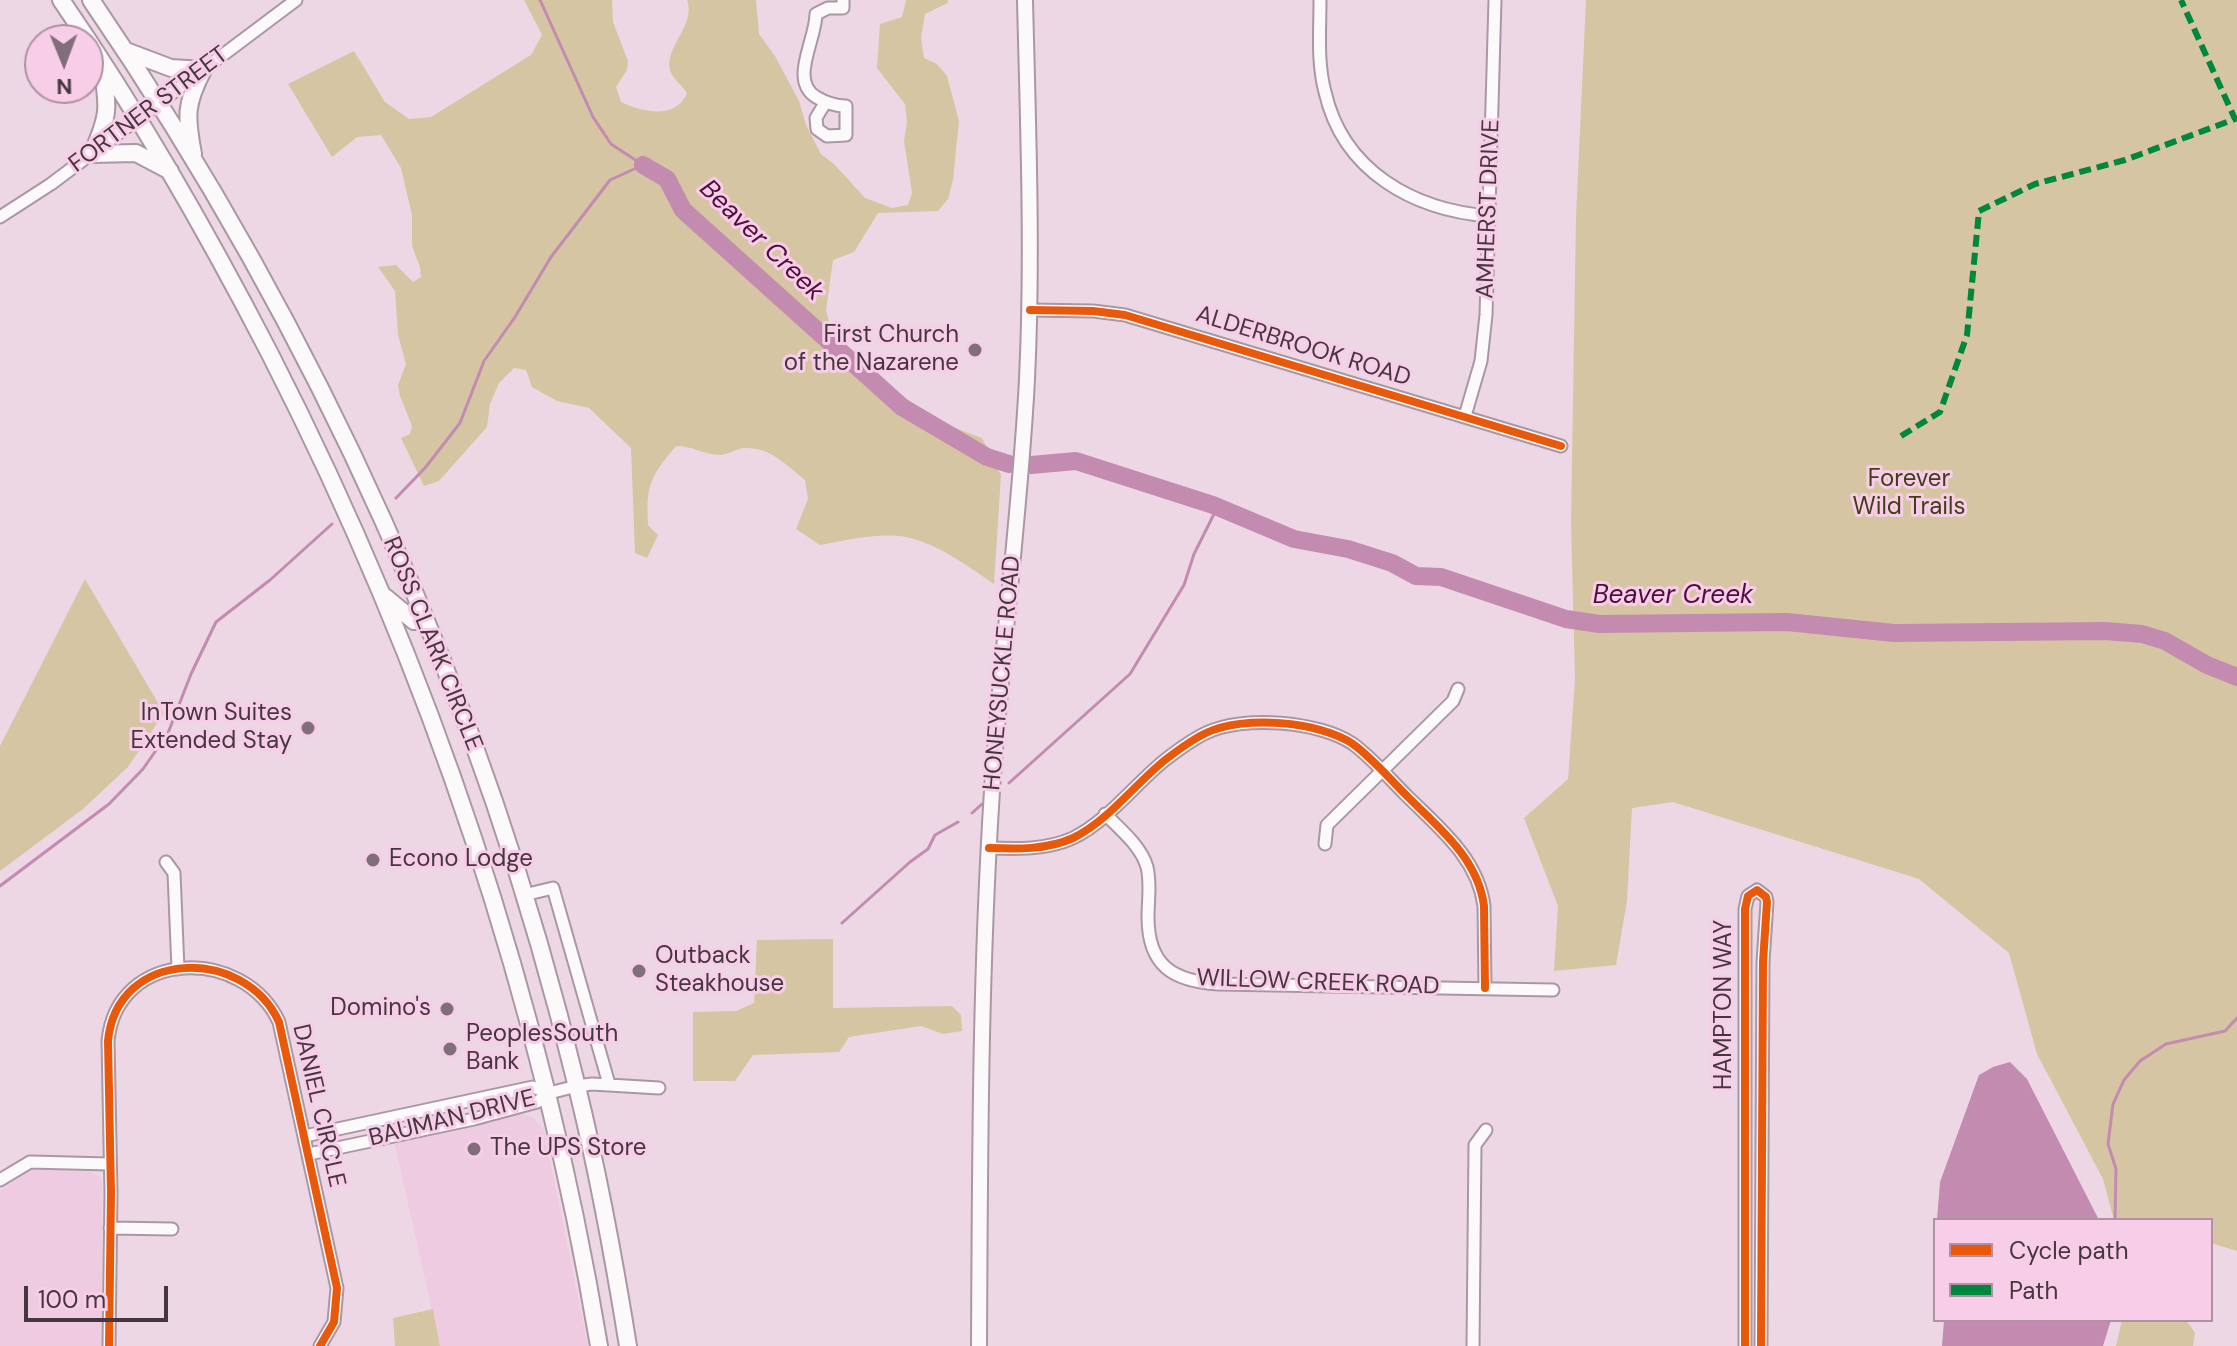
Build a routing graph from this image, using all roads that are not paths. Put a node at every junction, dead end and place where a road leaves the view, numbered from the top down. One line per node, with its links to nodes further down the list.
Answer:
1 (61, 0): 8 (highway, ROSS CLARK CIRCLE)
2 (91, 0): 9 (highway, ROSS CLARK CIRCLE)
3 (296, 0): 11 (street, FORTNER STREET)
4 (843, 0): 14 (street)
5 (1025, 0): 21 (main road, HONEYSUCKLE ROAD)
6 (1320, 0): 19 (street)
7 (1495, 0): 19 (street, AMHERST DRIVE)
8 (77, 24)
9 (124, 50): 11 (highway); 13 (highway, ROSS CLARK CIRCLE)
10 (104, 64): 15 (highway, ROSS CLARK CIRCLE)
11 (203, 70): 13 (street, FORTNER STREET); 17 (highway)
12 (104, 81): 16 (highway)
13 (158, 103): 15 (street, FORTNER STREET); 17 (highway, ROSS CLARK CIRCLE)
14 (825, 103)
15 (138, 118): 16 (street, FORTNER STREET); 18 (highway, ROSS CLARK CIRCLE)
16 (92, 154): 18 (highway); 20 (street, FORTNER STREET)
17 (195, 164): 25 (highway, ROSS CLARK CIRCLE)
18 (171, 171): 24 (highway, ROSS CLARK CIRCLE)
19 (1489, 216): 22 (street, AMHERST DRIVE)
20 (0, 217)
21 (1030, 310): 22 (street, ALDERBROOK ROAD); 32 (main road, HONEYSUCKLE ROAD)
22 (1465, 416): 23 (street, ALDERBROOK ROAD)
23 (1561, 446)
24 (383, 596): 25 (highway); 26 (highway, ROSS CLARK CIRCLE)
25 (426, 621): 27 (highway, ROSS CLARK CIRCLE)
26 (406, 649): 27 (highway); 41 (highway, ROSS CLARK CIRCLE)
27 (444, 667): 34 (highway, ROSS CLARK CIRCLE)
28 (1458, 689): 29 (street)
29 (1382, 771): 30 (street); 31 (street); 36 (street)
30 (1105, 814): 32 (street); 36 (street, WILLOW CREEK ROAD)
31 (1325, 844)
32 (989, 848): 53 (main road, HONEYSUCKLE ROAD)
33 (166, 862): 35 (street)
34 (524, 895): 38 (street); 39 (highway, ROSS CLARK CIRCLE)
35 (178, 969): 43 (street, DANIEL CIRCLE); 45 (street, DANIEL CIRCLE)
36 (1485, 988): 37 (street, WILLOW CREEK ROAD)
37 (1553, 990)
38 (609, 1084): 39 (street, BAUMAN DRIVE); 40 (street, BAUMAN DRIVE)
39 (577, 1086): 41 (street, BAUMAN DRIVE); 52 (highway, ROSS CLARK CIRCLE)
40 (659, 1088)
41 (549, 1093): 43 (street, BAUMAN DRIVE); 44 (street, BAUMAN DRIVE); 51 (highway, ROSS CLARK CIRCLE)
42 (1486, 1130): 54 (street)
43 (305, 1136): 44 (street, DANIEL CIRCLE)
44 (309, 1154): 50 (street, DANIEL CIRCLE)
45 (109, 1164): 46 (street); 47 (street, DANIEL CIRCLE)
46 (0, 1180)
47 (110, 1228): 48 (street); 49 (street, DANIEL CIRCLE)
48 (172, 1229)
49 (109, 1346)
50 (320, 1346)
51 (599, 1346)
52 (628, 1346)
53 (979, 1346)
54 (1473, 1346)
55 (1745, 1346): 56 (street, HAMPTON WAY)
56 (1761, 1346)

